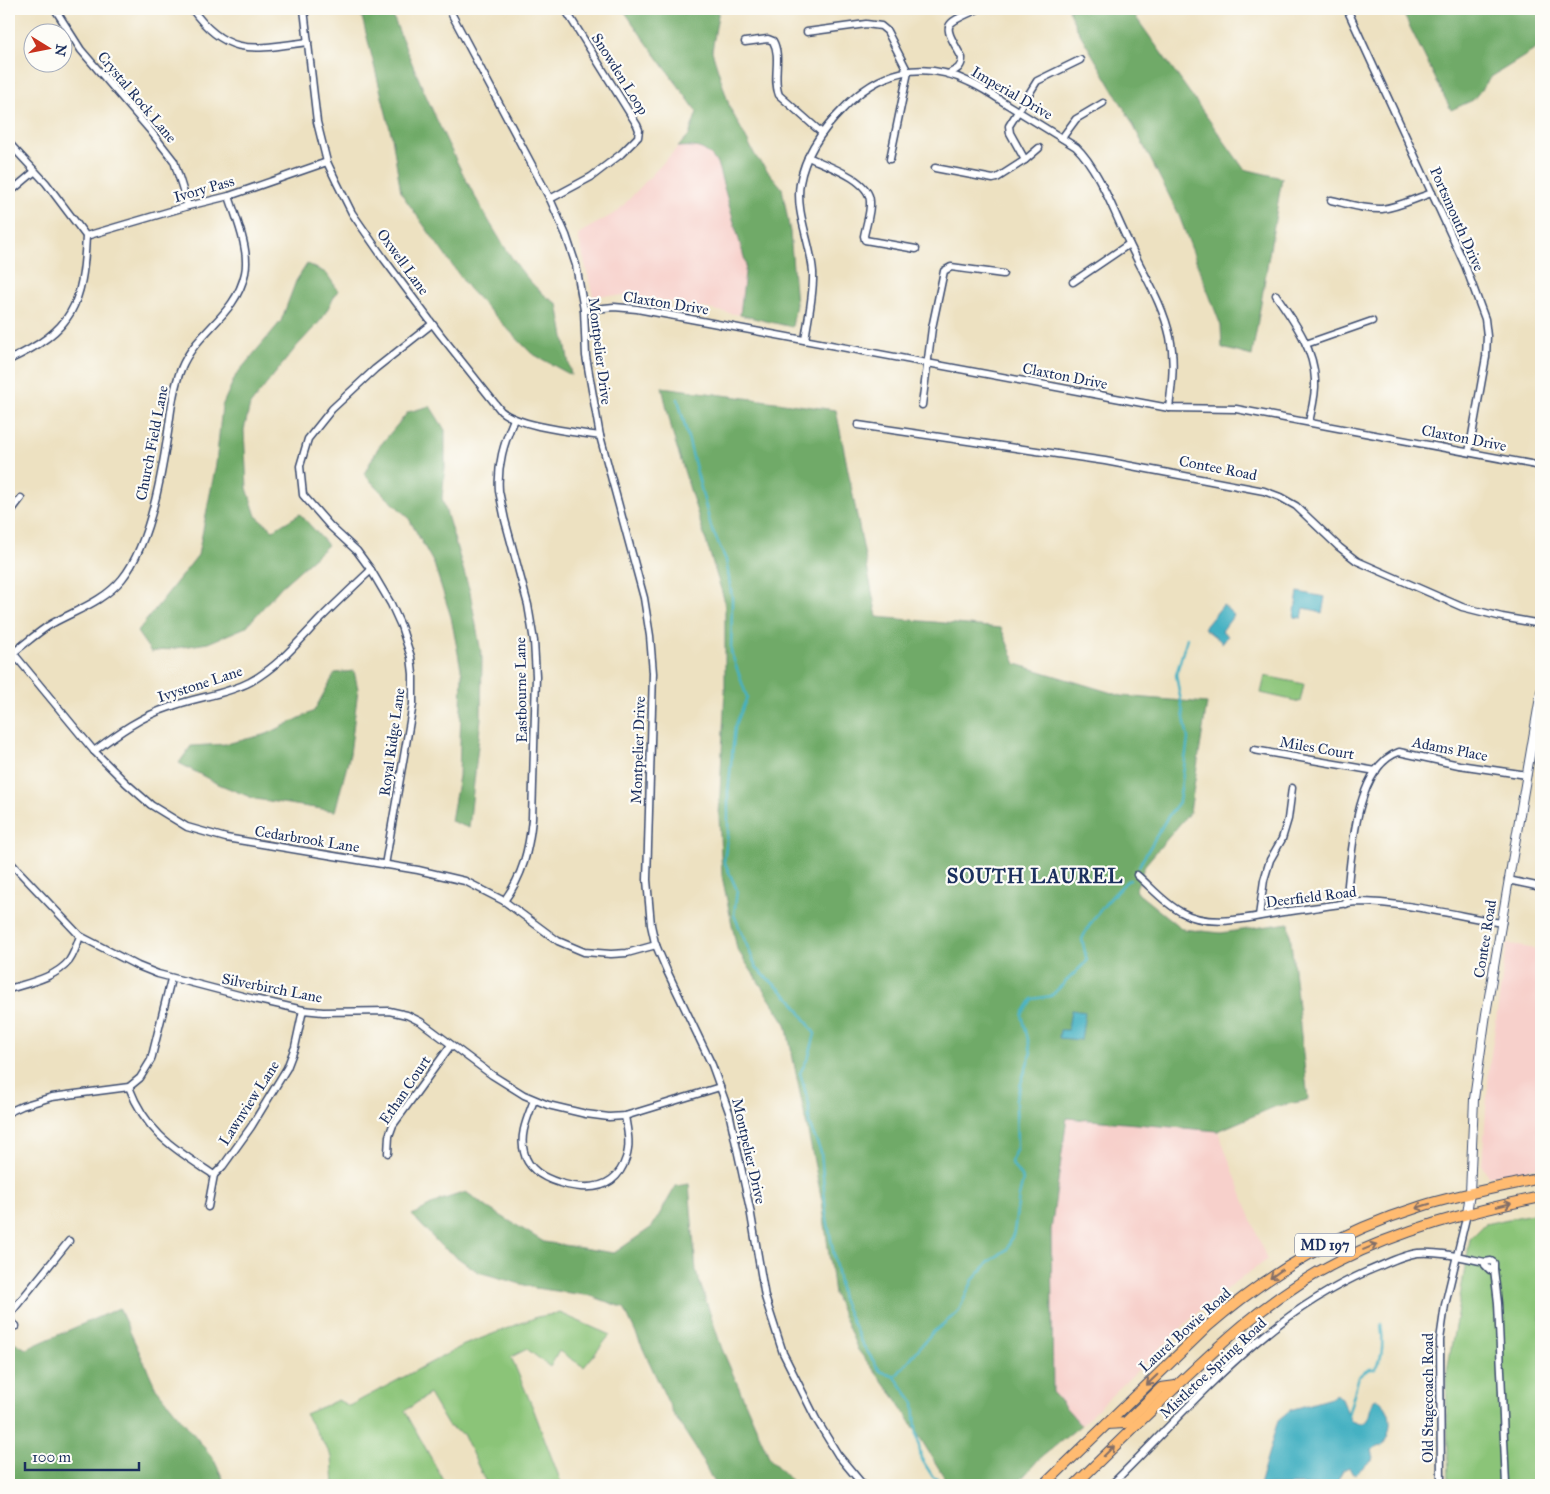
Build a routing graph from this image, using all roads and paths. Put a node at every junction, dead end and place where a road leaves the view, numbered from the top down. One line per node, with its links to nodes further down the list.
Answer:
1 (55, 9): 31 (street, Crystal Rock Lane)
2 (192, 9): 9 (street)
3 (304, 9): 9 (street, Oxwell Lane)
4 (449, 9): 29 (street, Montpelier Drive)
5 (565, 9): 29 (street, Snowden Loop)
6 (978, 9): 13 (street)
7 (1347, 9): 27 (street, Portsmouth Drive)
8 (807, 32): 12 (street)
9 (308, 42): 23 (street, Oxwell Lane)
10 (744, 42): 16 (street)
11 (1080, 60): 15 (street)
12 (908, 72): 13 (street, Imperial Drive); 16 (street, Imperial Drive); 21 (street)
13 (948, 74): 15 (street, Imperial Drive)
14 (1103, 103): 17 (street)
15 (1018, 110): 17 (street, Imperial Drive); 22 (street)
16 (822, 133): 20 (street, Imperial Drive)
17 (1062, 138): 33 (street, Imperial Drive)
18 (9, 143): 25 (street)
19 (1039, 148): 22 (street)
20 (808, 157): 34 (street); 41 (street, Imperial Drive)
21 (890, 159)
22 (1025, 160): 24 (street)
23 (327, 162): 28 (street, Ivory Pass); 40 (street, Oxwell Lane)
24 (935, 168)
25 (34, 172): 26 (street); 32 (street)
26 (9, 193)
27 (1432, 193): 30 (street); 51 (street, Portsmouth Drive)
28 (229, 196): 31 (street, Ivory Pass); 57 (street, Church Field Lane)
29 (550, 200): 38 (street, Montpelier Drive)
30 (1331, 200)
31 (188, 206): 32 (street, Ivory Pass)
32 (86, 236): 43 (street)
33 (1129, 244): 36 (street); 46 (street, Imperial Drive)
34 (916, 250)
35 (1003, 274): 44 (street)
36 (1074, 282)
37 (1276, 295): 42 (street)
38 (584, 310): 41 (street, Claxton Drive); 50 (street, Montpelier Drive)
39 (1372, 321): 42 (street)
40 (432, 324): 47 (street, Oxwell Lane); 55 (street, Royal Ridge Lane)
41 (804, 340): 44 (street, Claxton Drive)
42 (1306, 344): 48 (street)
43 (9, 360)
44 (928, 363): 45 (street); 46 (street, Claxton Drive)
45 (922, 404)
46 (1169, 408): 48 (street, Claxton Drive)
47 (514, 419): 50 (street, Oxwell Lane); 69 (street, Eastbourne Lane)
48 (1309, 422): 51 (street, Claxton Drive)
49 (858, 425): 56 (street, Contee Road)
50 (600, 436): 74 (street, Montpelier Drive)
51 (1469, 452): 52 (street, Claxton Drive)
52 (1541, 466)
53 (21, 498): 54 (street)
54 (9, 514)
55 (371, 570): 60 (street, Ivystone Lane); 65 (street, Royal Ridge Lane)
56 (1541, 624)
57 (11, 650): 60 (street, Cedarbrook Lane)
58 (1541, 691): 62 (street, Contee Road)
59 (1254, 750): 61 (street, Miles Court)
60 (94, 751): 65 (street, Cedarbrook Lane)
61 (1376, 771): 62 (street, Adams Place); 70 (street, Adams Place)
62 (1527, 775): 67 (street, Contee Road)
63 (1292, 788): 71 (street)
64 (9, 861): 73 (street, Silverbirch Lane)
65 (385, 864): 69 (street, Cedarbrook Lane)
66 (1137, 875): 71 (street, Deerfield Road)
67 (1508, 880): 68 (street); 72 (street, Contee Road)
68 (1541, 886)
69 (504, 901): 74 (street, Cedarbrook Lane)
70 (1346, 904): 71 (street, Deerfield Road); 72 (street, Deerfield Road)
71 (1259, 916)
72 (1502, 923): 87 (street, Contee Road)
73 (80, 936): 75 (street, Silverbirch Lane); 76 (street)
74 (656, 946): 79 (street, Montpelier Drive)
75 (171, 978): 77 (street, Silverbirch Lane); 80 (street)
76 (9, 989)
77 (303, 1010): 78 (street, Silverbirch Lane); 85 (street, Lawnview Lane)
78 (451, 1045): 81 (street, Silverbirch Lane); 84 (street, Ethan Court)
79 (720, 1086): 83 (street, Silverbirch Lane); 98 (street, Montpelier Drive)
80 (129, 1087): 82 (street); 85 (street)
81 (534, 1100): 83 (street, Silverbirch Lane); 83 (street)
82 (9, 1112)
83 (625, 1116)
84 (388, 1153)
85 (214, 1175): 89 (street)
86 (1541, 1178): 87 (main road, Laurel Bowie Road / MD 197)
87 (1470, 1193): 90 (street, Old Stagecoach Road); 97 (main road, Laurel Bowie Road / MD 197, one-way to 97)
88 (1541, 1197): 90 (main road, MD 197, one-way to 88)
89 (208, 1207)
90 (1467, 1214): 92 (street, Old Stagecoach Road); 96 (main road, MD 197, one-way to 90)
91 (69, 1241): 93 (street)
92 (1457, 1256): 101 (street, Mistletoe Spring Road); 102 (street, Old Stagecoach Road); 103 (street, Mistletoe Spring Road)
93 (9, 1316)
94 (9, 1321): 95 (street)
95 (16, 1326)
96 (1176, 1386): 97 (main road); 100 (main road, MD 197, one-way to 96)
97 (1107, 1424): 99 (main road, Laurel Bowie Road / MD 197)
98 (863, 1485)
99 (1044, 1485)
100 (1075, 1485)
101 (1111, 1485)
102 (1440, 1485)
103 (1506, 1485)

